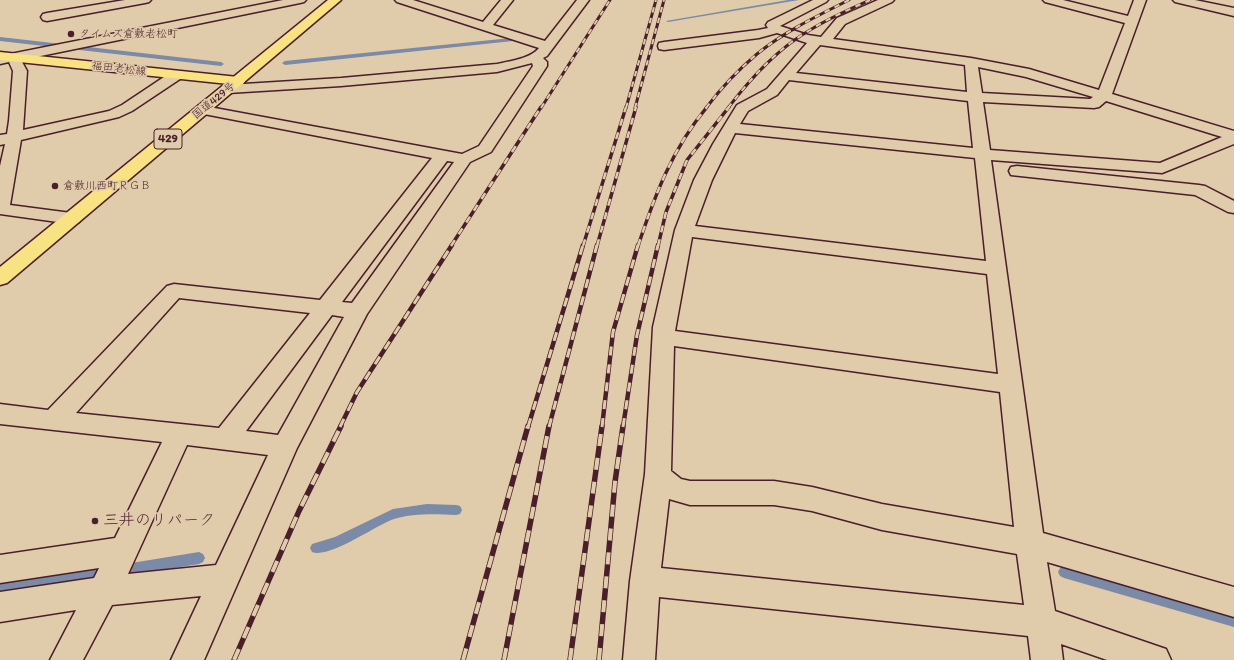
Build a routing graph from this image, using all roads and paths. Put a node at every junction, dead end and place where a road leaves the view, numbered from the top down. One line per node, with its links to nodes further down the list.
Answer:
1 (146, 0): 13 (street); 16 (street)
2 (300, 0): 16 (street)
3 (336, 0): 26 (main road, 国道429号 / 429)
4 (401, 0): 15 (street)
5 (508, 0): 15 (street)
6 (582, 0): 18 (street)
7 (822, 0): 17 (street)
8 (888, 0): 20 (street)
9 (1049, 0): 14 (street)
10 (1140, 0): 14 (street)
11 (1179, 0): 12 (street)
12 (1234, 12)
13 (46, 17)
14 (1132, 21): 27 (street)
15 (486, 26): 18 (street)
16 (167, 27): 21 (street)
17 (777, 29): 19 (street); 20 (street)
18 (547, 46): 22 (street)
19 (664, 46)
20 (810, 47): 23 (street); 25 (street)
21 (4, 58): 24 (main road, 福田老松線); 32 (street)
22 (534, 58): 26 (street); 34 (street)
23 (971, 62): 27 (street); 28 (street)
24 (175, 76): 26 (main road, 福田老松線); 32 (street)
25 (786, 76): 28 (street); 30 (street)
26 (233, 85): 29 (main road, 国道429号 / 429)
27 (1104, 95): 28 (street); 31 (street)
28 (976, 96): 35 (street)
29 (204, 110): 33 (street); 38 (main road, 国道429号 / 429)
30 (730, 128): 35 (street); 39 (street)
31 (1234, 137): 35 (street)
32 (7, 139): 37 (street)
33 (443, 155): 34 (street); 42 (street)
34 (464, 159): 43 (street)
35 (983, 161): 36 (street); 40 (street)
36 (1234, 208)
37 (0, 209): 38 (street)
38 (72, 218): 41 (main road, 国道429号 / 429)
39 (684, 230): 40 (street); 44 (street)
40 (996, 269): 45 (street)
41 (0, 278)
42 (326, 307): 43 (street); 47 (street); 49 (street)
43 (358, 311): 50 (street)
44 (664, 337): 45 (street); 51 (street)
45 (1011, 385): 52 (street)
46 (0, 414): 47 (street)
47 (53, 421): 48 (street)
48 (179, 434): 49 (street); 54 (street)
49 (226, 438): 50 (street)
50 (285, 446): 55 (street)
51 (658, 474): 52 (street); 56 (street)
52 (1030, 543): 57 (street); 59 (street)
53 (0, 569): 54 (street)
54 (114, 570): 55 (street); 58 (street); 60 (street)
55 (225, 579): 61 (street)
56 (645, 581): 59 (street); 62 (street)
57 (1234, 602)
58 (0, 608)
59 (1042, 622): 63 (street); 64 (street)
60 (66, 660)
61 (187, 660)
62 (639, 660)
63 (1047, 660)
64 (1156, 660)

